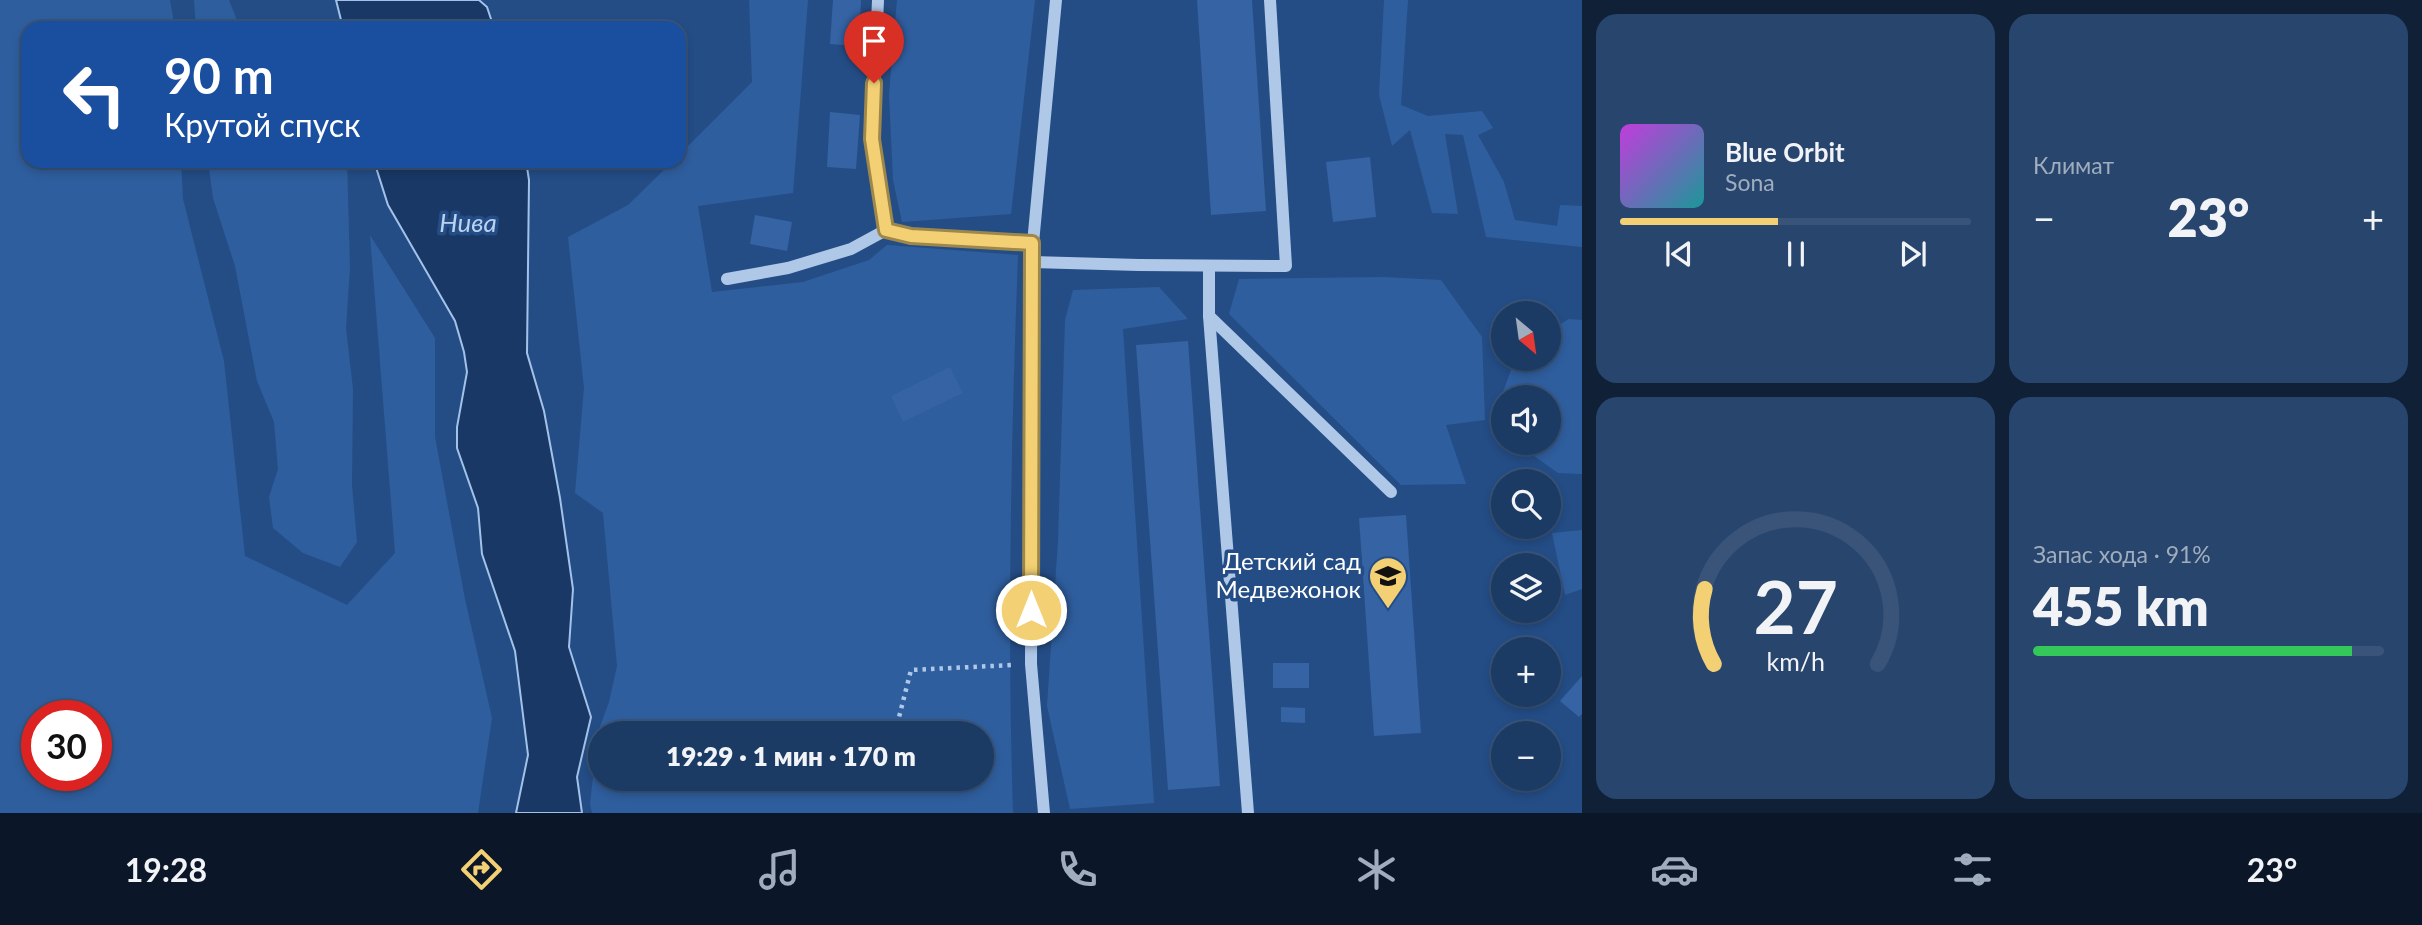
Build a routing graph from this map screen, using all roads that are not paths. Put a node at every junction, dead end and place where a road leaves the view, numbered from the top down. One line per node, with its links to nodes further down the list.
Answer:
1 (878, 0): 4 (street)
2 (1056, 0): 5 (street)
3 (1270, 0): 7 (street)
4 (886, 230): 5 (street); 8 (street)
5 (1032, 243): 6 (street)
6 (1032, 262): 7 (street); 11 (street)
7 (1209, 265): 9 (street)
8 (727, 279)
9 (1209, 317): 10 (street); 12 (street)
10 (1391, 492)
11 (1044, 813)
12 (1248, 813)

